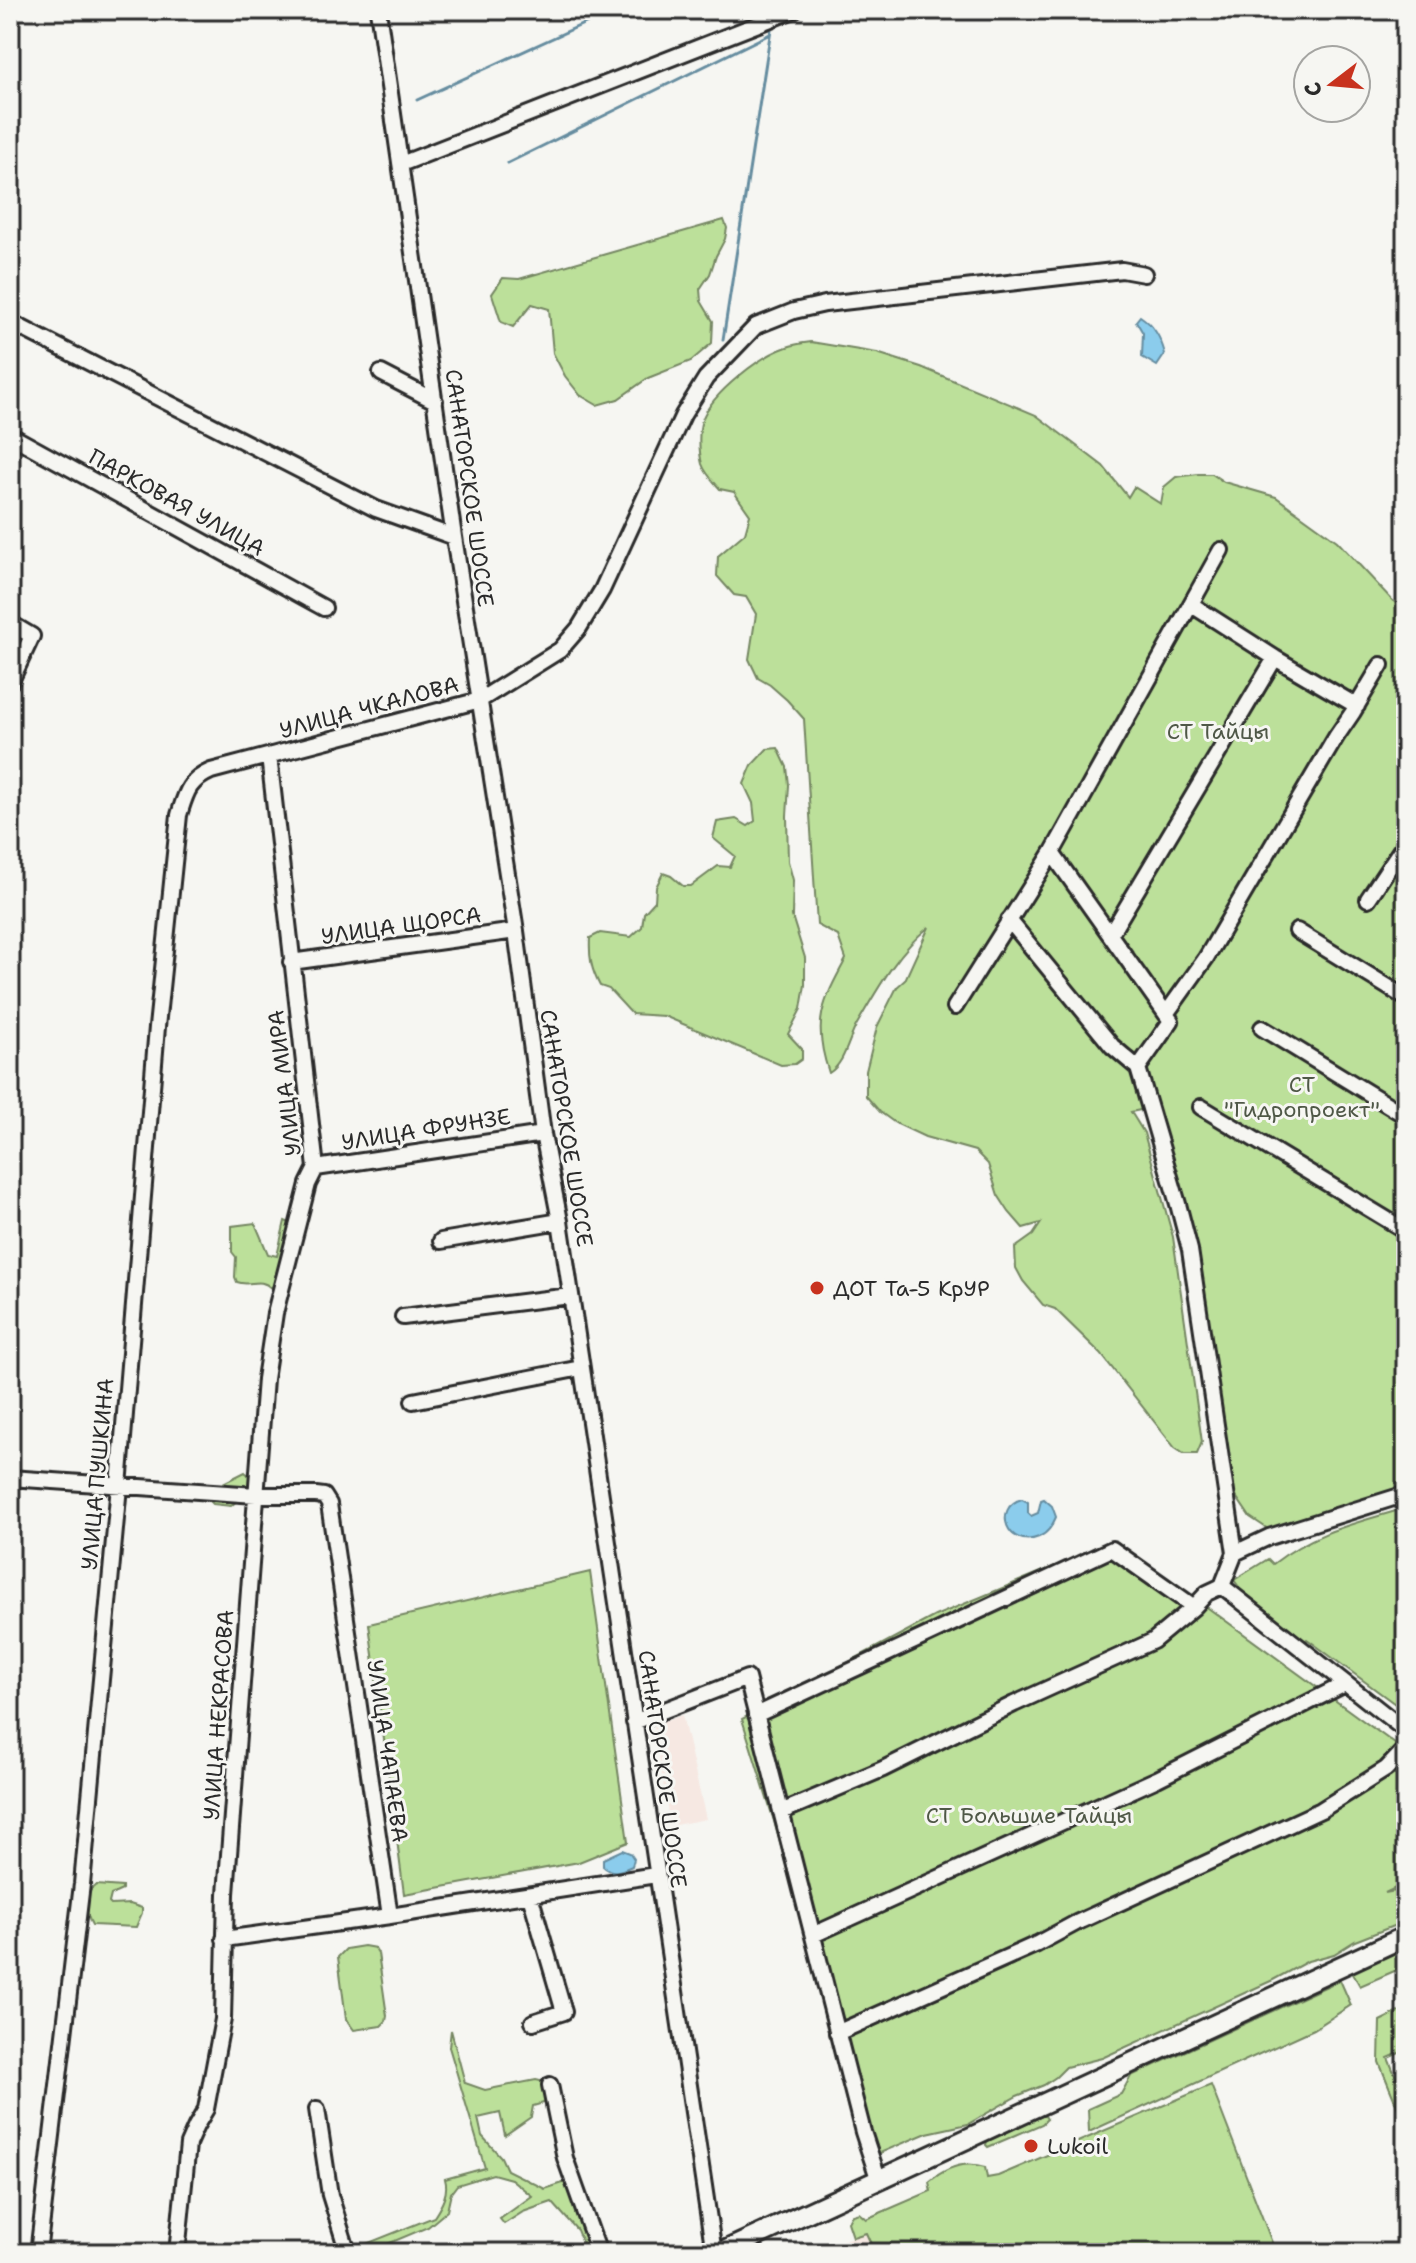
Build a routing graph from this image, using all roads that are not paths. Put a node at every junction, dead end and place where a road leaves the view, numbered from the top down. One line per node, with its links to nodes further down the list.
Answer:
1 (378, 10): 3 (street, САНАТОРСКОЕ ШОССЕ)
2 (794, 10): 3 (street)
3 (401, 164): 7 (street, САНАТОРСКОЕ ШОССЕ)
4 (1144, 274): 17 (street, УЛИЦА ЧКАЛОВА)
5 (10, 322): 9 (street)
6 (381, 373): 7 (street)
7 (435, 401): 9 (street, САНАТОРСКОЕ ШОССЕ)
8 (10, 435): 12 (street, ПАРКОВАЯ УЛИЦА)
9 (454, 537): 17 (street, САНАТОРСКОЕ ШОССЕ)
10 (1221, 550): 11 (street)
11 (1192, 605): 14 (street); 21 (street)
12 (324, 608)
13 (10, 623): 16 (street)
14 (1275, 658): 18 (street); 26 (street)
15 (1381, 665): 18 (street)
16 (10, 683)
17 (480, 700): 19 (street, УЛИЦА ЧКАЛОВА); 24 (street, САНАТОРСКОЕ ШОССЕ)
18 (1357, 706): 30 (street)
19 (269, 756): 27 (street, УЛИЦА МИРА); 45 (street, УЛИЦА ПУШКИНА)
20 (1406, 842): 22 (street)
21 (1052, 853): 23 (street); 26 (street)
22 (1368, 899)
23 (1009, 920): 29 (street); 32 (street)
24 (516, 931): 27 (street, УЛИЦА ЩОРСА); 35 (street, САНАТОРСКОЕ ШОССЕ)
25 (1297, 931): 28 (street)
26 (1110, 935): 30 (street)
27 (291, 962): 36 (street, УЛИЦА МИРА)
28 (1406, 998)
29 (955, 1007)
30 (1166, 1014): 32 (street)
31 (1262, 1028): 34 (street)
32 (1138, 1068): 48 (street)
33 (1201, 1107): 38 (street)
34 (1406, 1116)
35 (543, 1134): 36 (street, УЛИЦА ФРУНЗЕ); 37 (street, САНАТОРСКОЕ ШОССЕ)
36 (316, 1168): 47 (street, УЛИЦА МИРА)
37 (560, 1221): 39 (street); 40 (street, САНАТОРСКОЕ ШОССЕ)
38 (1406, 1231)
39 (441, 1241)
40 (570, 1296): 41 (street); 42 (street, САНАТОРСКОЕ ШОССЕ)
41 (403, 1317)
42 (581, 1368): 43 (street); 53 (street, САНАТОРСКОЕ ШОССЕ)
43 (413, 1401)
44 (10, 1478): 45 (street, УЛИЦА ЧАПАЕВА)
45 (119, 1486): 47 (street, УЛИЦА ЧАПАЕВА); 68 (street, УЛИЦА ПУШКИНА)
46 (1406, 1494): 48 (street)
47 (256, 1495): 59 (street, УЛИЦА ЧАПАЕВА); 62 (street, УЛИЦА НЕКРАСОВА)
48 (1235, 1553): 49 (street)
49 (1222, 1586): 50 (street); 51 (street)
50 (1194, 1607): 52 (street); 56 (street)
51 (1345, 1684): 54 (street); 60 (street)
52 (756, 1715): 53 (street); 56 (street)
53 (634, 1722): 57 (street, САНАТОРСКОЕ ШОССЕ)
54 (1406, 1731)
55 (1406, 1748): 64 (street)
56 (781, 1812): 60 (street)
57 (656, 1875): 58 (street); 72 (street, САНАТОРСКОЕ ШОССЕ)
58 (530, 1895): 59 (street); 63 (street)
59 (390, 1916): 62 (street)
60 (813, 1935): 64 (street)
61 (1406, 1936): 67 (main road)
62 (224, 1939): 69 (street, УЛИЦА НЕКРАСОВА)
63 (533, 2022)
64 (837, 2033): 67 (street)
65 (550, 2085): 71 (street)
66 (317, 2109): 70 (street)
67 (879, 2181): 72 (main road)
68 (38, 2253)
69 (177, 2253)
70 (348, 2253)
71 (599, 2253)
72 (717, 2253)

